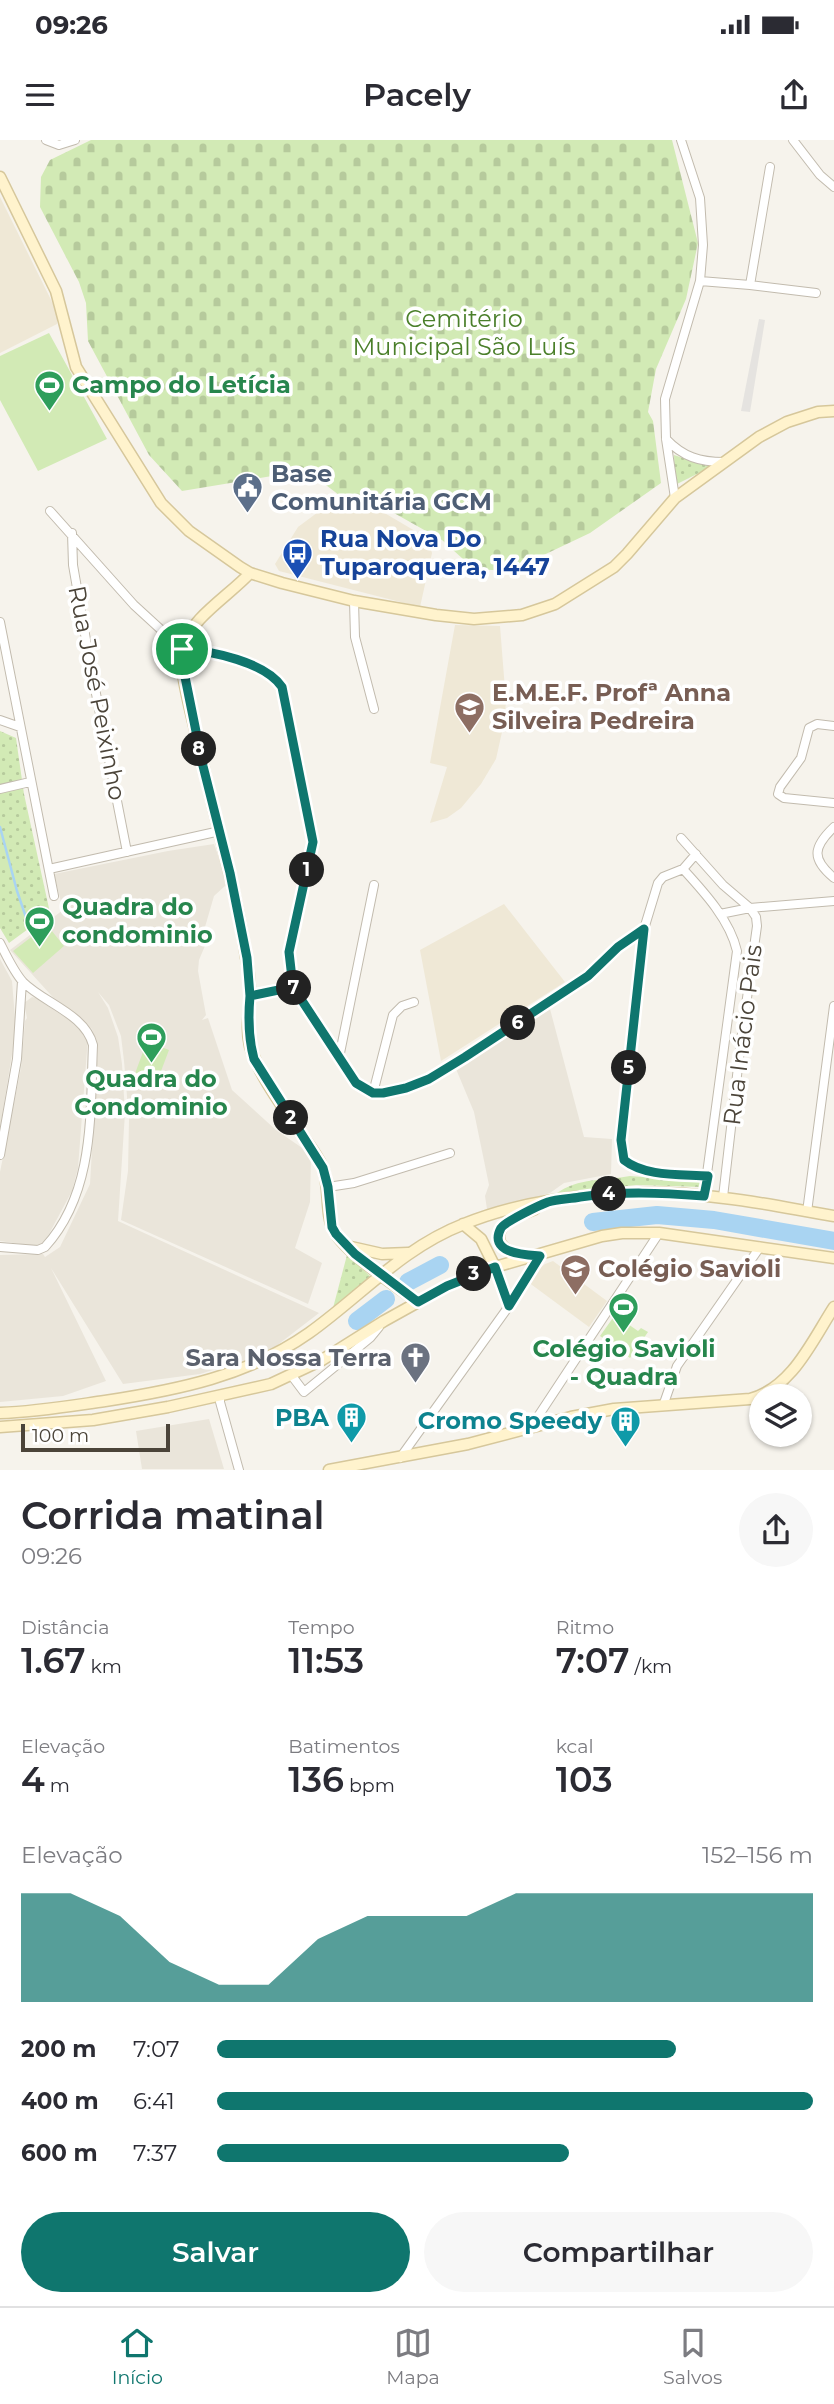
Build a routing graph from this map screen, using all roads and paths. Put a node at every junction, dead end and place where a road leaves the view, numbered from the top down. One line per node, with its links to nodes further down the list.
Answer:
1 (46, 140): 2 (street)
2 (75, 140)
3 (681, 140): 8 (street)
4 (793, 140): 7 (street)
5 (770, 167): 9 (street)
6 (0, 177): 17 (main road)
7 (834, 187)
8 (700, 281): 9 (street); 12 (street)
9 (750, 285): 10 (street)
10 (816, 293)
11 (834, 411): 13 (main road)
12 (666, 439): 13 (street); 14 (street)
13 (724, 461): 14 (main road)
14 (675, 498): 18 (main road)
15 (50, 511): 16 (street)
16 (72, 533): 20 (street); 31 (street, Rua José Peixinho)
17 (250, 573): 18 (main road); 20 (main road)
18 (354, 601): 21 (street)
19 (0, 622): 24 (street)
20 (182, 649): 29 (main road); 44 (street)
21 (374, 709)
22 (0, 720): 24 (street)
23 (834, 726): 27 (street)
24 (20, 727): 25 (street)
25 (30, 782): 26 (street); 33 (street)
26 (0, 789)
27 (834, 803)
28 (834, 827): 35 (street)
29 (220, 831): 31 (street); 45 (main road)
30 (681, 838): 32 (street, Rua Inácio Pais)
31 (127, 852): 33 (street)
32 (696, 854): 34 (street); 39 (street, Rua Inácio Pais)
33 (49, 869): 37 (street)
34 (683, 869): 40 (street, Rua Inácio Pais); 41 (street)
35 (834, 878)
36 (374, 885): 48 (street)
37 (54, 896)
38 (834, 901): 39 (street)
39 (750, 908): 40 (street); 55 (street, Rua Inácio Pais)
40 (719, 914): 52 (street, Rua Inácio Pais)
41 (644, 929): 49 (street); 52 (street)
42 (0, 943): 43 (street)
43 (23, 981): 51 (street); 62 (street)
44 (293, 987): 45 (street); 48 (street)
45 (250, 996): 53 (main road)
46 (414, 1002): 49 (street)
47 (834, 1006): 57 (street)
48 (339, 1058): 49 (street)
49 (373, 1093)
50 (450, 1153): 53 (street)
51 (0, 1154)
52 (708, 1176): 54 (street, Rua Inácio Pais)
53 (328, 1187): 61 (main road)
54 (704, 1196): 55 (main road); 56 (main road)
55 (723, 1197): 57 (main road)
56 (550, 1201): 59 (main road); 65 (main road)
57 (807, 1212): 58 (main road)
58 (834, 1216)
59 (463, 1224): 64 (main road); 67 (main road)
60 (659, 1233): 63 (main road); 65 (main road); 78 (street)
61 (345, 1245): 64 (main road); 68 (main road)
62 (0, 1247)
63 (760, 1247): 66 (main road); 75 (street)
64 (409, 1253): 68 (main road)
65 (540, 1256): 67 (main road); 70 (street)
66 (834, 1258)
67 (495, 1267): 69 (main road); 70 (street)
68 (380, 1273): 69 (main road); 76 (main road)
69 (418, 1302): 72 (main road)
70 (509, 1306): 79 (street)
71 (834, 1307): 75 (main road)
72 (384, 1321): 73 (main road); 73 (street)
73 (292, 1376): 74 (main road)
74 (220, 1395): 77 (main road); 80 (street)
75 (663, 1406): 78 (main road)
76 (0, 1413)
77 (0, 1427)
78 (531, 1427): 79 (main road)
79 (400, 1458): 81 (main road)
80 (239, 1469)
81 (329, 1469)

